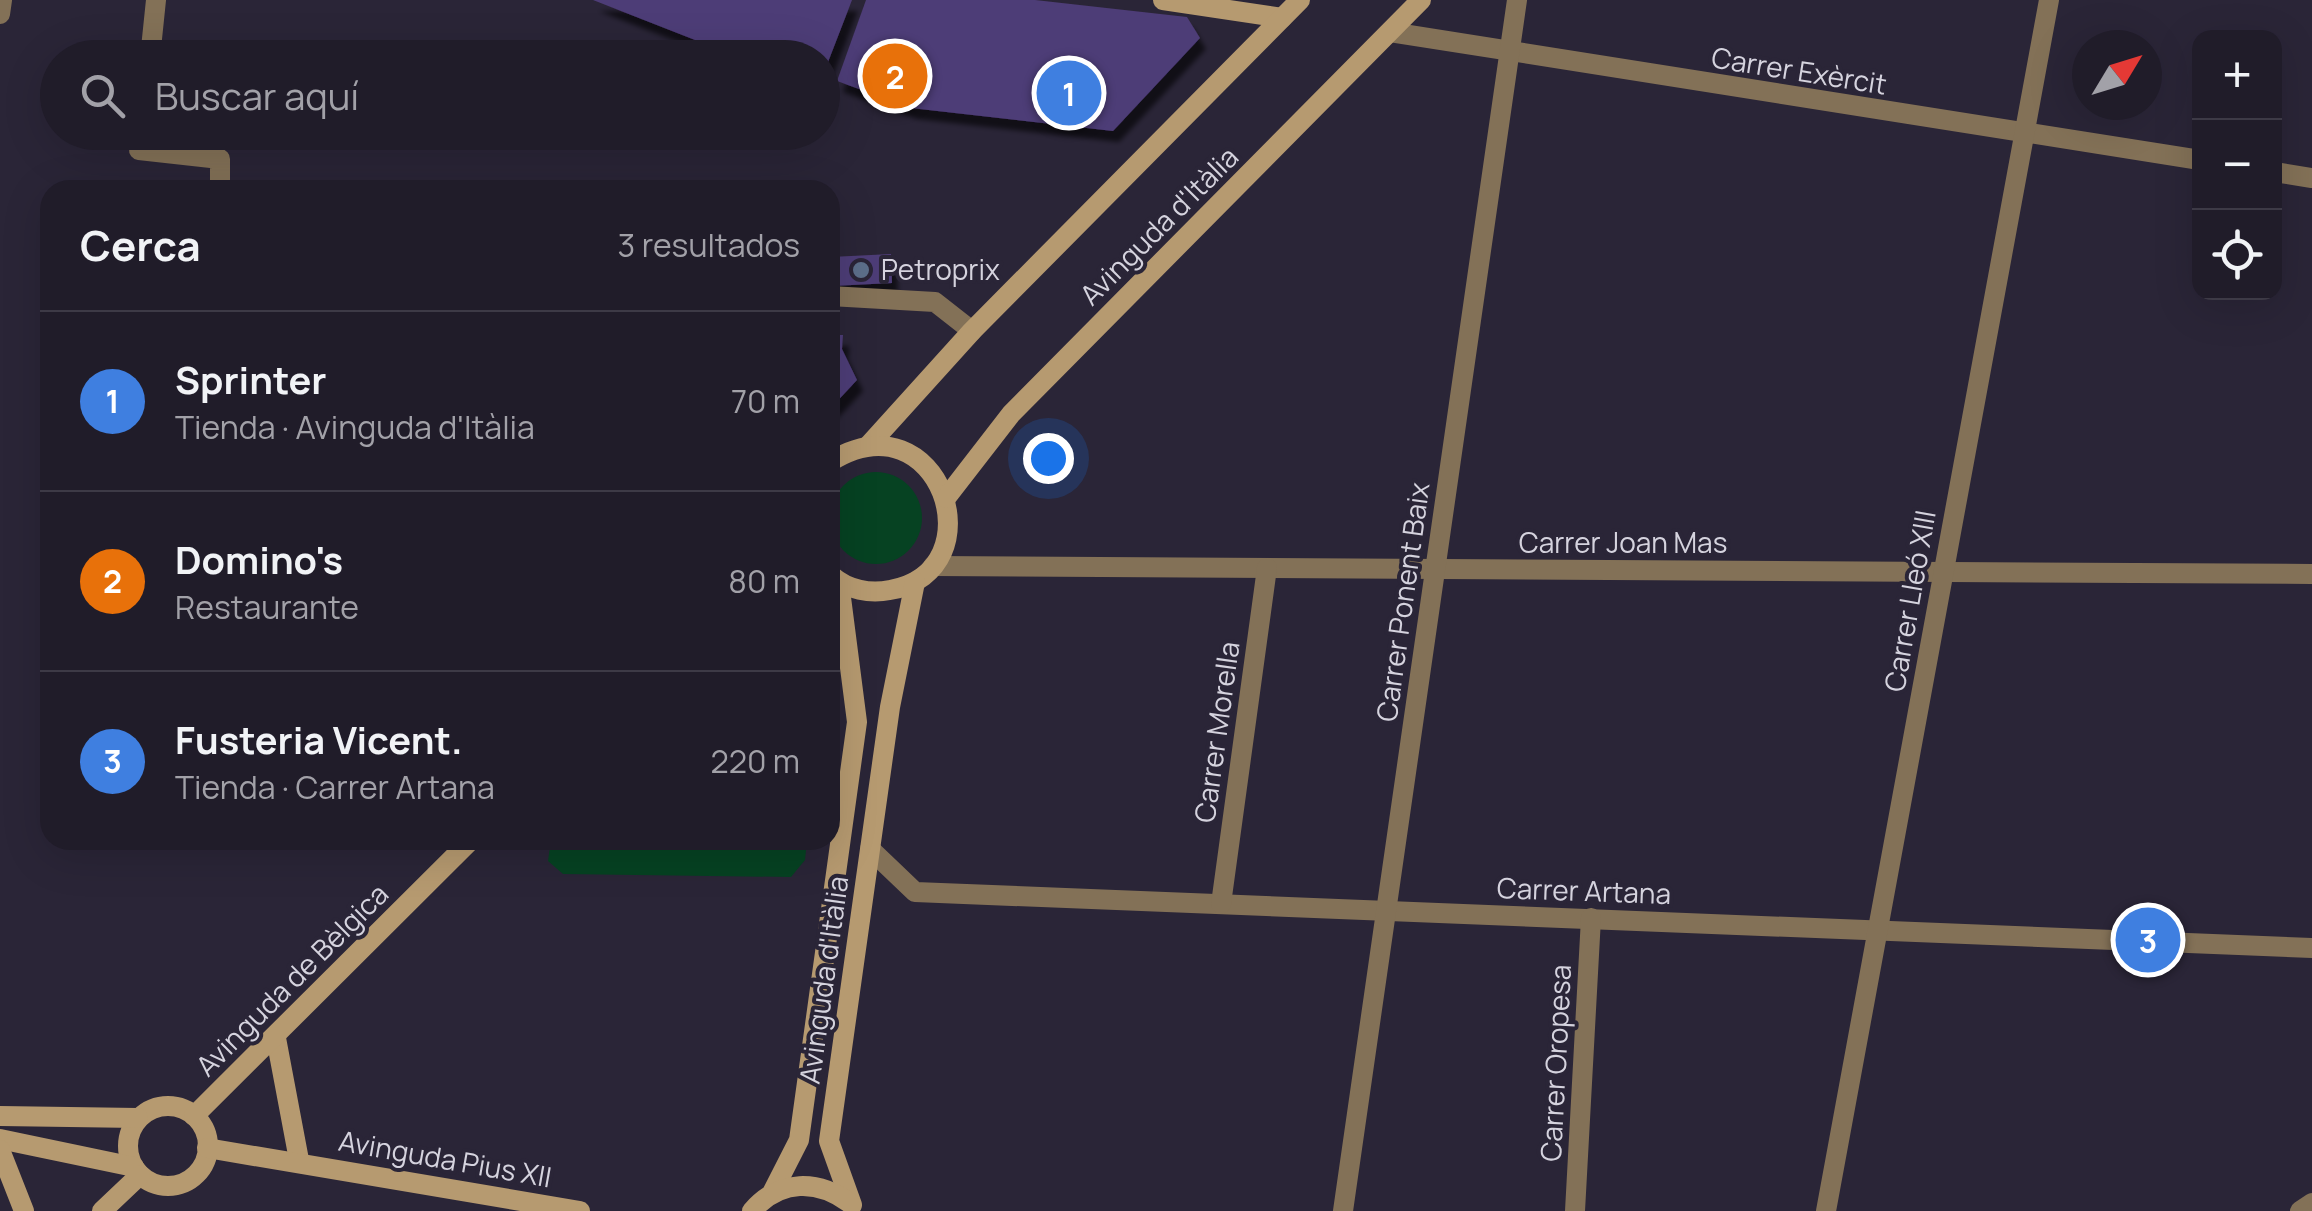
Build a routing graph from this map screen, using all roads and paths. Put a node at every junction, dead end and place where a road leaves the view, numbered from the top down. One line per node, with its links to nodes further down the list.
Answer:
1 (2, 0): 8 (street)
2 (156, 0): 11 (street)
3 (1163, 0): 9 (main road)
4 (1300, 0): 9 (main road)
5 (1421, 0): 10 (main road, Avinguda d'Itàlia)
6 (1517, 0): 12 (street, Carrer Ponent Baix)
7 (2049, 0): 13 (street, Carrer Lleó XIII)
8 (0, 14)
9 (1282, 18): 20 (main road)
10 (1390, 32): 12 (street, Carrer Exèrcit); 23 (main road, Avinguda d'Itàlia)
11 (152, 40)
12 (1509, 54): 13 (street, Carrer Exèrcit); 26 (street, Carrer Ponent Baix)
13 (2024, 134): 15 (street, Carrer Exèrcit); 27 (street, Carrer Lleó XIII)
14 (180, 150): 18 (street)
15 (2192, 159)
16 (2282, 173): 17 (street)
17 (2312, 178)
18 (220, 180)
19 (840, 297): 20 (street)
20 (972, 332): 21 (main road)
21 (868, 446): 22 (main road); 23 (main road)
22 (840, 458)
23 (946, 498): 24 (main road)
24 (933, 566): 25 (street, Carrer Joan Mas); 30 (main road)
25 (1267, 568): 26 (street, Carrer Joan Mas); 36 (street, Carrer Morella)
26 (1435, 569): 27 (street, Carrer Joan Mas); 37 (street, Carrer Ponent Baix)
27 (1944, 572): 28 (street, Carrer Joan Mas); 39 (street, Carrer Lleó XIII)
28 (2312, 574)
29 (840, 581): 30 (main road)
30 (915, 582): 33 (main road, Avinguda d'Itàlia)
31 (840, 616): 32 (main road, Avinguda d'Itàlia)
32 (840, 847)
33 (870, 849): 36 (street, Carrer Artana); 52 (main road, Avinguda d'Itàlia)
34 (461, 850): 41 (main road, Avinguda de Bèlgica)
35 (840, 850): 50 (main road, Avinguda d'Itàlia)
36 (1221, 904): 37 (street, Carrer Artana)
37 (1386, 910): 38 (street, Carrer Artana); 57 (street, Carrer Ponent Baix)
38 (1591, 918): 39 (street, Carrer Artana); 58 (street, Carrer Oropesa)
39 (1878, 930): 40 (street, Carrer Artana); 59 (street, Carrer Lleó XIII)
40 (2312, 948)
41 (276, 1038): 43 (main road, Avinguda de Bèlgica); 48 (main road, Avinguda Pius XII)
42 (0, 1116): 44 (main road)
43 (194, 1116): 44 (main road); 46 (main road)
44 (138, 1118): 49 (main road)
45 (0, 1138): 49 (main road)
46 (208, 1148): 48 (main road, Avinguda Pius XII); 49 (main road)
47 (0, 1150): 53 (main road)
48 (300, 1160): 55 (main road, Avinguda Pius XII)
49 (137, 1171): 54 (main road)
50 (772, 1193): 52 (main road); 56 (main road)
51 (2312, 1203): 60 (street)
52 (854, 1208)
53 (24, 1211)
54 (102, 1211)
55 (580, 1211)
56 (752, 1211)
57 (1343, 1211)
58 (1575, 1211)
59 (1826, 1211)
60 (2300, 1211)

